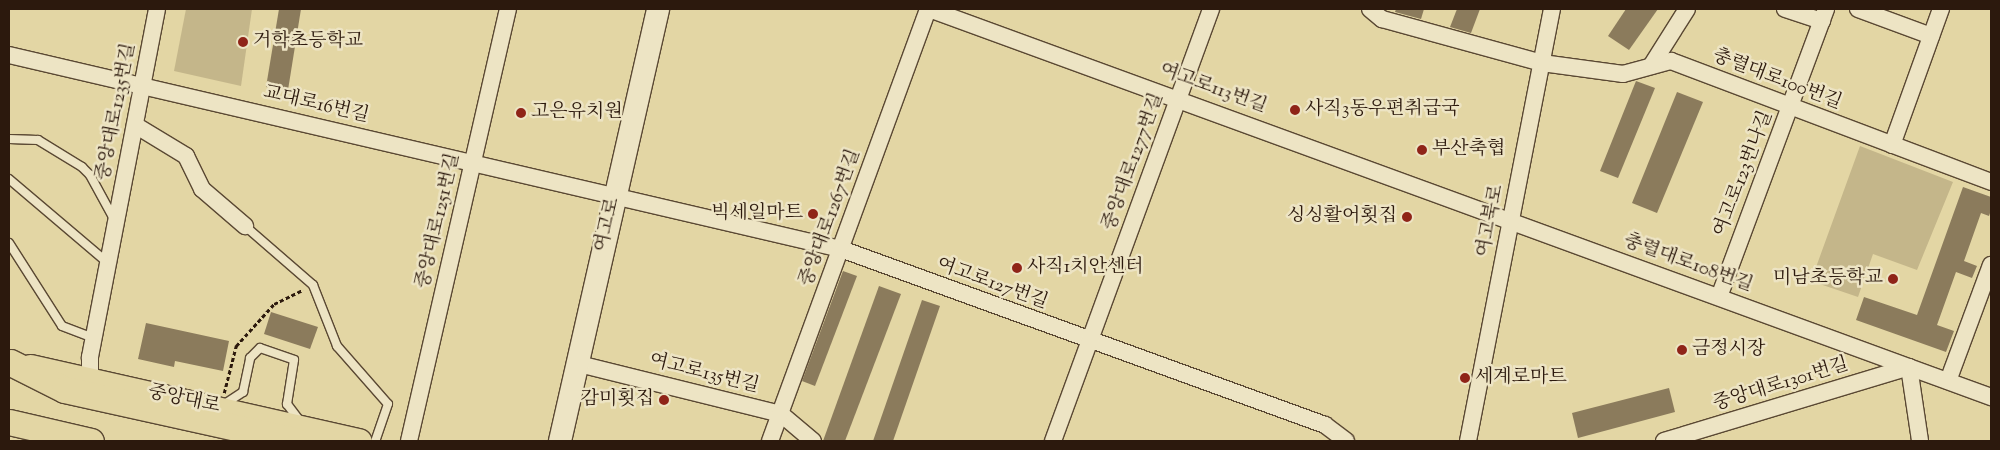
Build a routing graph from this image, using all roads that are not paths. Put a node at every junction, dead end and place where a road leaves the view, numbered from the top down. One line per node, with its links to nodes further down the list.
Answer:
1 (157, 9): 17 (street, 중앙대로1235번길)
2 (508, 9): 23 (street, 중앙대로1251번길)
3 (658, 9): 26 (main road, 여고로)
4 (928, 9): 18 (street, 여고로113번길); 31 (street, 중앙대로1267번길)
5 (1212, 9): 18 (street, 중앙대로1277번길)
6 (1370, 9): 15 (street, 충렬대로100번길)
7 (1552, 9): 15 (street, 여고북로)
8 (1686, 9): 16 (street)
9 (1785, 9): 12 (street)
10 (1858, 9): 13 (street)
11 (1941, 9): 13 (street)
12 (1824, 15): 19 (street, 여고로123번나길)
13 (1931, 36): 22 (street)
14 (9, 55): 17 (street, 교대로16번길)
15 (1542, 63): 16 (street, 충렬대로100번길); 27 (street, 여고북로)
16 (1652, 66): 19 (street, 충렬대로100번길)
17 (142, 86): 20 (street, 중앙대로1235번길); 23 (street, 교대로16번길)
18 (1179, 98): 27 (street, 여고로113번길); 36 (street, 중앙대로1277번길)
19 (1791, 107): 22 (street, 충렬대로100번길); 34 (street, 여고로123번나길)
20 (135, 125): 28 (street, 중앙대로1235번길); 29 (street)
21 (9, 139): 28 (lane, 중앙대로1235번길)
22 (1892, 145): 25 (street, 충렬대로100번길)
23 (473, 161): 26 (street, 교대로16번길); 51 (street, 중앙대로1251번길)
24 (9, 179): 32 (lane)
25 (1991, 182)
26 (614, 197): 31 (street, 여고로127번길); 38 (main road, 여고로)
27 (1511, 221): 34 (street, 충렬대로108번길); 57 (street, 여고북로)
28 (116, 222): 32 (street, 중앙대로1235번길)
29 (245, 226): 50 (lane)
30 (9, 243): 35 (lane)
31 (841, 249): 36 (street, 여고로127번길); 44 (street, 중앙대로1267번길)
32 (108, 263): 35 (street, 중앙대로1235번길)
33 (1991, 265): 41 (street)
34 (1719, 297): 39 (street, 충렬대로108번길)
35 (93, 338): 40 (street, 중앙대로1235번길)
36 (1090, 341): 55 (street, 중앙대로1277번길); 56 (street, 여고로127번길)
37 (10, 363): 40 (main road, 중앙대로); 46 (highway)
38 (576, 363): 44 (street, 여고로135번길); 52 (main road, 여고로)
39 (1909, 367): 41 (street, 충렬대로108번길); 58 (street, 중앙대로1301번길); 59 (street)
40 (90, 380): 43 (main road, 중앙대로)
41 (1948, 381): 42 (street, 충렬대로108번길)
42 (1991, 397)
43 (218, 407): 46 (main road, 중앙대로); 46 (lane)
44 (781, 414): 53 (street, 중앙대로1267번길); 54 (street, 여고로135번길)
45 (9, 423): 47 (street); 48 (main road)
46 (301, 436): 49 (main road, 중앙대로)
47 (29, 441)
48 (91, 441)
49 (359, 441)
50 (375, 441)
51 (409, 441)
52 (560, 441)
53 (770, 441)
54 (813, 441)
55 (1053, 441)
56 (1346, 441)
57 (1468, 441)
58 (1664, 441)
59 (1920, 441)

